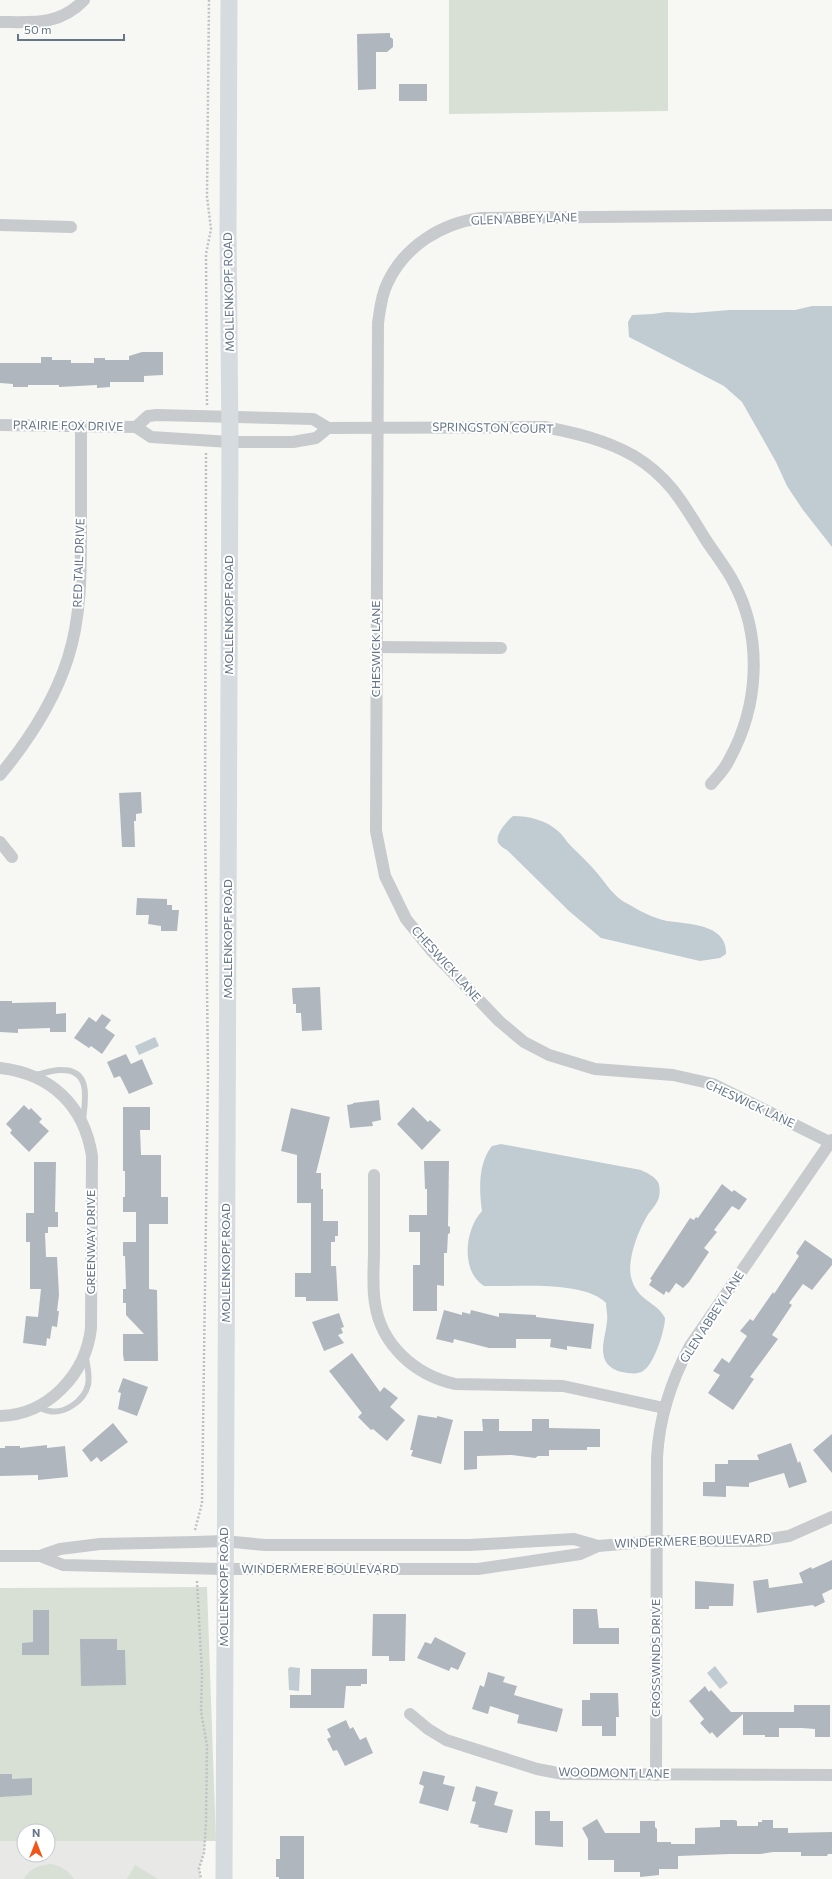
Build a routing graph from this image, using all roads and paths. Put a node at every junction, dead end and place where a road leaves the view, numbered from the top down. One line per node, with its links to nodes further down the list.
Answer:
1 (84, 0): 4 (street)
2 (209, 0): 8 (path)
3 (229, 0): 9 (street, MOLLENKOPF ROAD)
4 (0, 22)
5 (832, 215): 13 (street, GLEN ABBEY LANE)
6 (0, 225): 7 (street)
7 (71, 228)
8 (207, 416): 9 (street, PRAIRIE FOX DRIVE); 12 (street, PRAIRIE FOX DRIVE)
9 (230, 416): 14 (street, SPRINGSTON COURT); 16 (street, MOLLENKOPF ROAD)
10 (0, 425): 11 (street, PRAIRIE FOX DRIVE)
11 (81, 426): 12 (street, PRAIRIE FOX DRIVE); 19 (street, RED TAIL DRIVE)
12 (136, 427): 15 (street, PRAIRIE FOX DRIVE)
13 (377, 427): 14 (street, SPRINGSTON COURT); 17 (street, CHESWICK LANE); 20 (street, SPRINGSTON COURT)
14 (328, 428): 16 (street)
15 (205, 440): 16 (street, PRAIRIE FOX DRIVE); 33 (path)
16 (230, 442): 35 (street, MOLLENKOPF ROAD)
17 (376, 647): 18 (street); 26 (street, CHESWICK LANE)
18 (501, 648)
19 (0, 775)
20 (711, 784)
21 (0, 842): 22 (street)
22 (12, 857)
23 (0, 1068): 24 (street, GREENWAY DRIVE)
24 (31, 1075): 25 (street, GREENWAY DRIVE); 25 (lane)
25 (82, 1121): 28 (street, GREENWAY DRIVE)
26 (831, 1142): 30 (street, GLEN ABBEY LANE)
27 (374, 1175): 30 (street)
28 (86, 1354): 29 (street, GREENWAY DRIVE); 29 (lane)
29 (37, 1407): 31 (street, GREENWAY DRIVE)
30 (664, 1408): 34 (street, GLEN ABBEY LANE)
31 (0, 1416)
32 (832, 1518): 34 (street, WINDERMERE BOULEVARD)
33 (195, 1527)
34 (657, 1540): 36 (street, WINDERMERE BOULEVARD); 42 (street, CROSSWINDS DRIVE)
35 (224, 1541): 36 (street, WINDERMERE BOULEVARD); 38 (street, WINDERMERE BOULEVARD); 39 (street, MOLLENKOPF ROAD)
36 (598, 1546): 39 (street, WINDERMERE BOULEVARD)
37 (0, 1556): 38 (street, WINDERMERE BOULEVARD)
38 (40, 1556): 39 (street, WINDERMERE BOULEVARD)
39 (224, 1569): 45 (street, MOLLENKOPF ROAD)
40 (197, 1581): 44 (path)
41 (410, 1714): 42 (street, WOODMONT LANE)
42 (656, 1775): 43 (street, WOODMONT LANE)
43 (832, 1775)
44 (201, 1879)
45 (224, 1879)

